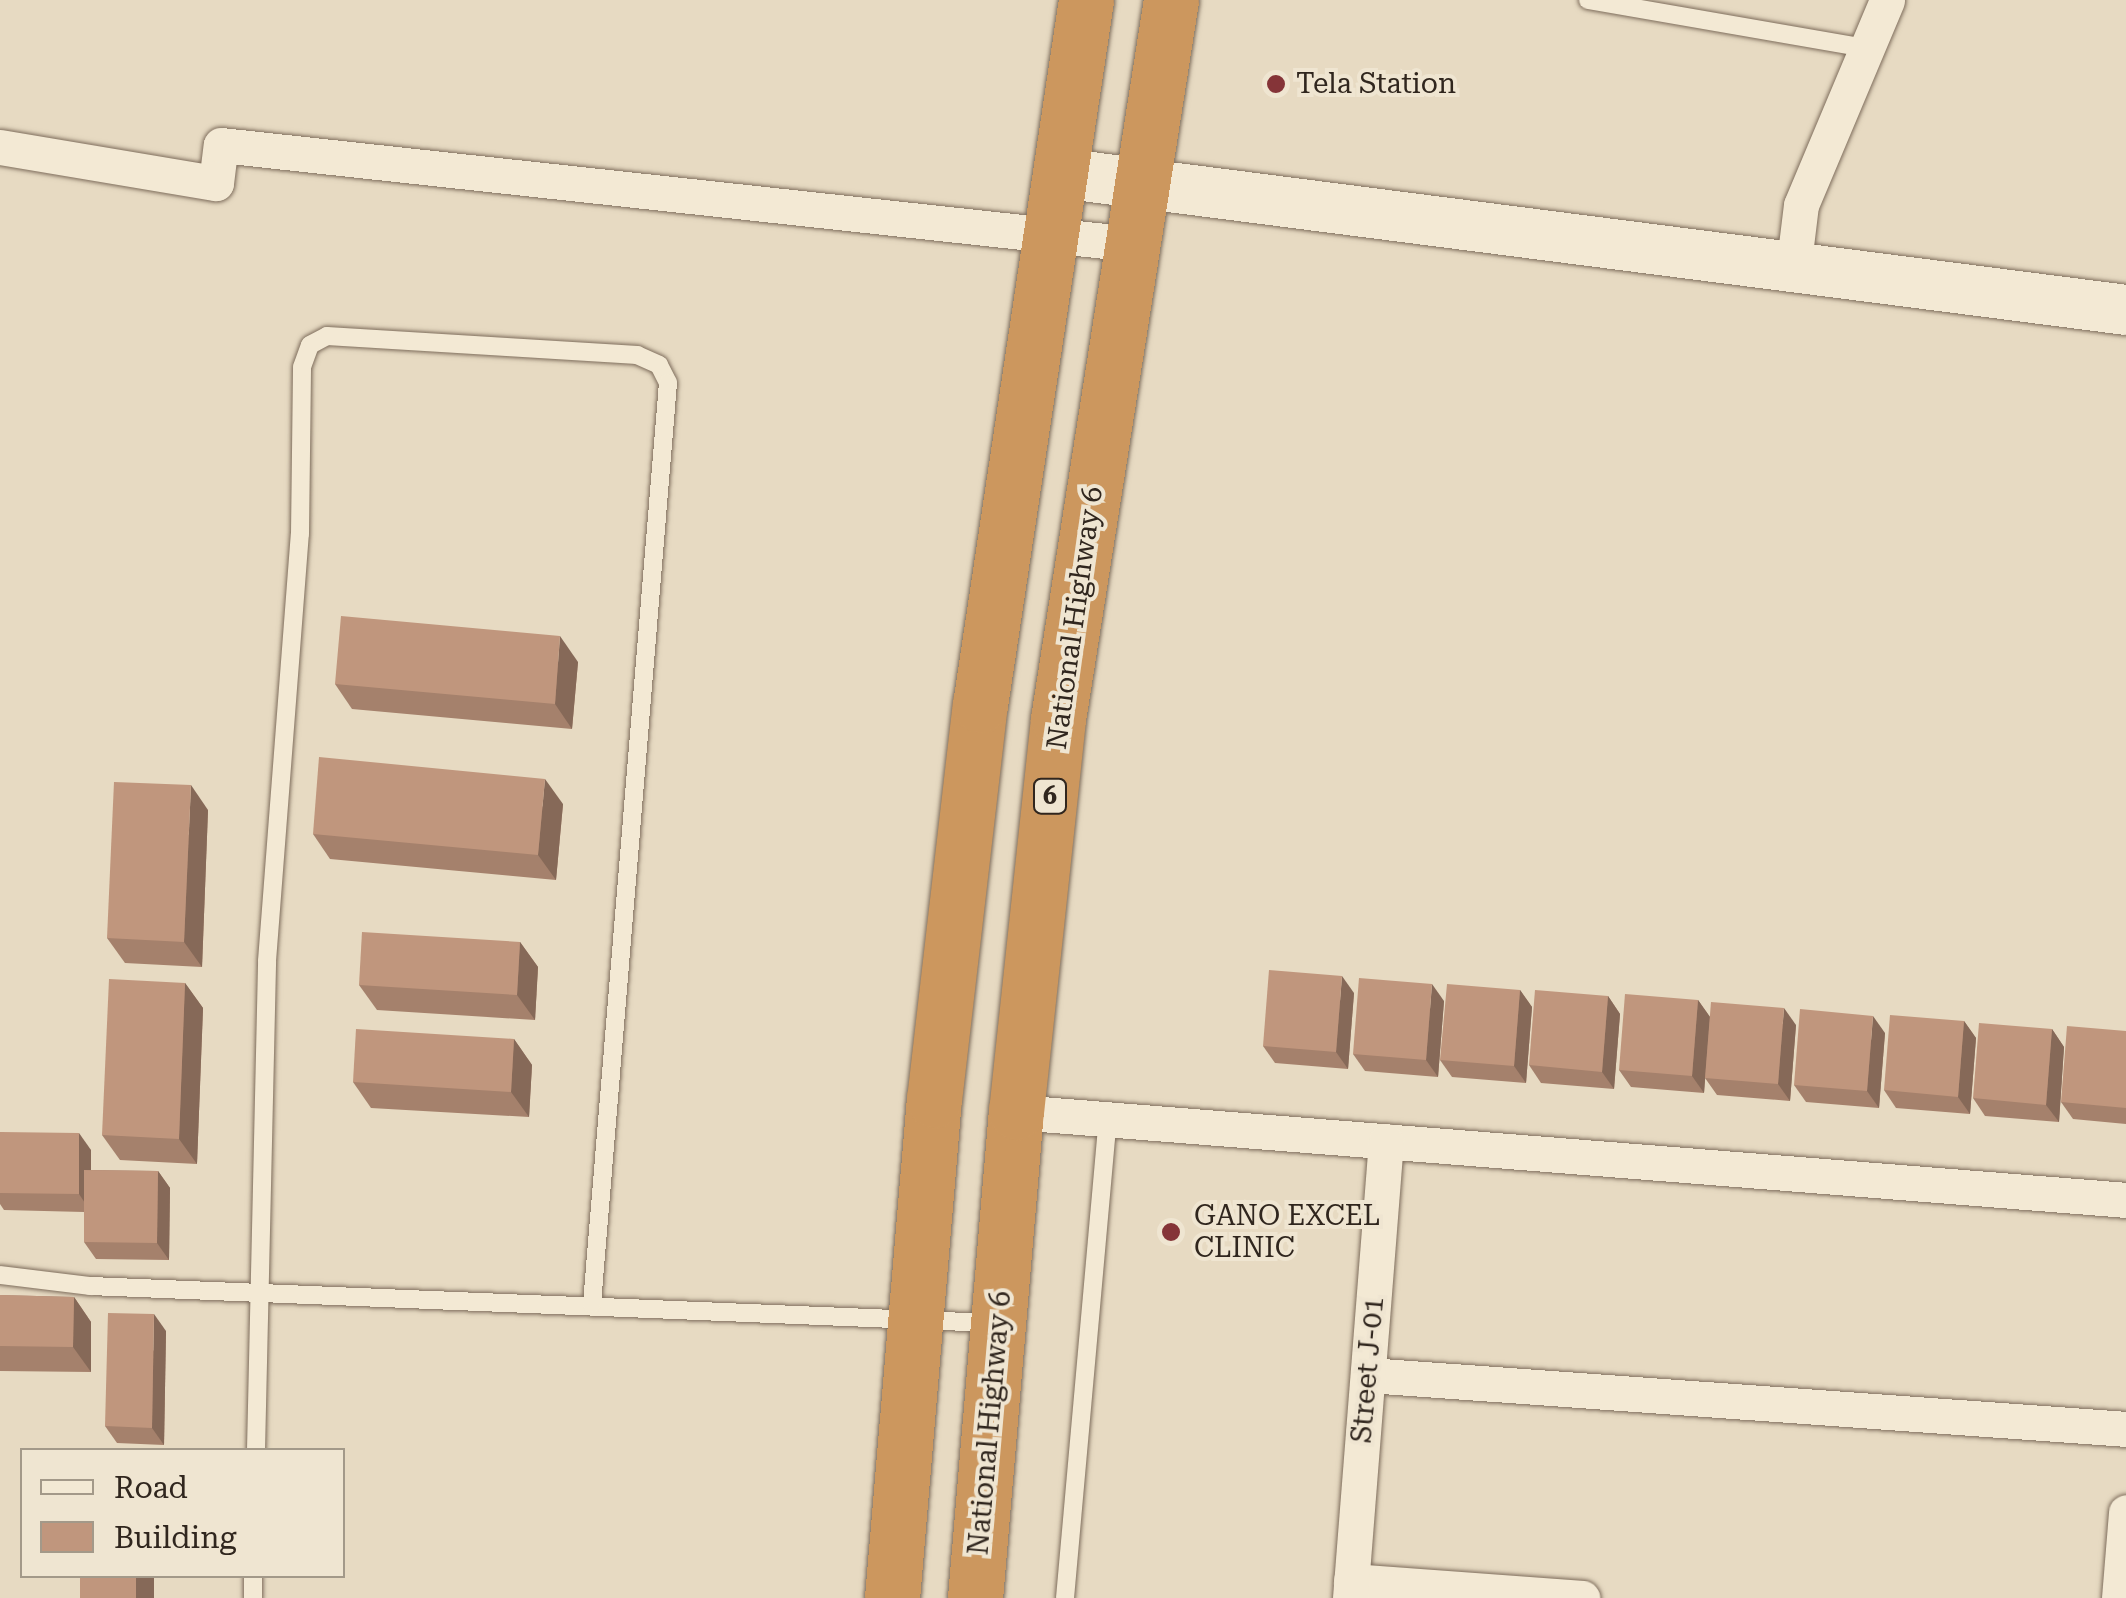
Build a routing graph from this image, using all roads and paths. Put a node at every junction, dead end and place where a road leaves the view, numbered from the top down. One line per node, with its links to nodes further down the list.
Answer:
1 (1086, 0): 7 (highway)
2 (1170, 0): 8 (highway, National Highway 6 / 6)
3 (1588, 0): 5 (lane)
4 (1887, 0): 5 (street)
5 (1866, 48): 11 (street)
6 (0, 147): 9 (street)
7 (1060, 173): 8 (main road); 9 (highway)
8 (1142, 184): 10 (highway, National Highway 6 / 6); 11 (main road)
9 (1049, 235): 10 (street); 20 (highway)
10 (1132, 244): 13 (highway, National Highway 6 / 6)
11 (1793, 270): 12 (main road)
12 (2126, 310)
13 (1016, 1112): 14 (street); 21 (highway, National Highway 6 / 6)
14 (1108, 1119): 15 (street); 29 (lane)
15 (1386, 1142): 16 (street); 22 (street, Street J-01)
16 (2126, 1200)
17 (0, 1275): 18 (lane)
18 (260, 1290): 19 (lane); 19 (lane); 24 (lane)
19 (592, 1304): 20 (lane)
20 (915, 1318): 21 (lane); 27 (highway)
21 (998, 1323): 28 (highway, National Highway 6 / 6)
22 (1368, 1375): 23 (street); 26 (street, Street J-01)
23 (2126, 1428)
24 (256, 1448)
25 (2126, 1512): 31 (street)
26 (1351, 1590): 30 (street)
27 (892, 1598)
28 (975, 1598)
29 (1065, 1598)
30 (1582, 1598)
31 (2120, 1598)

